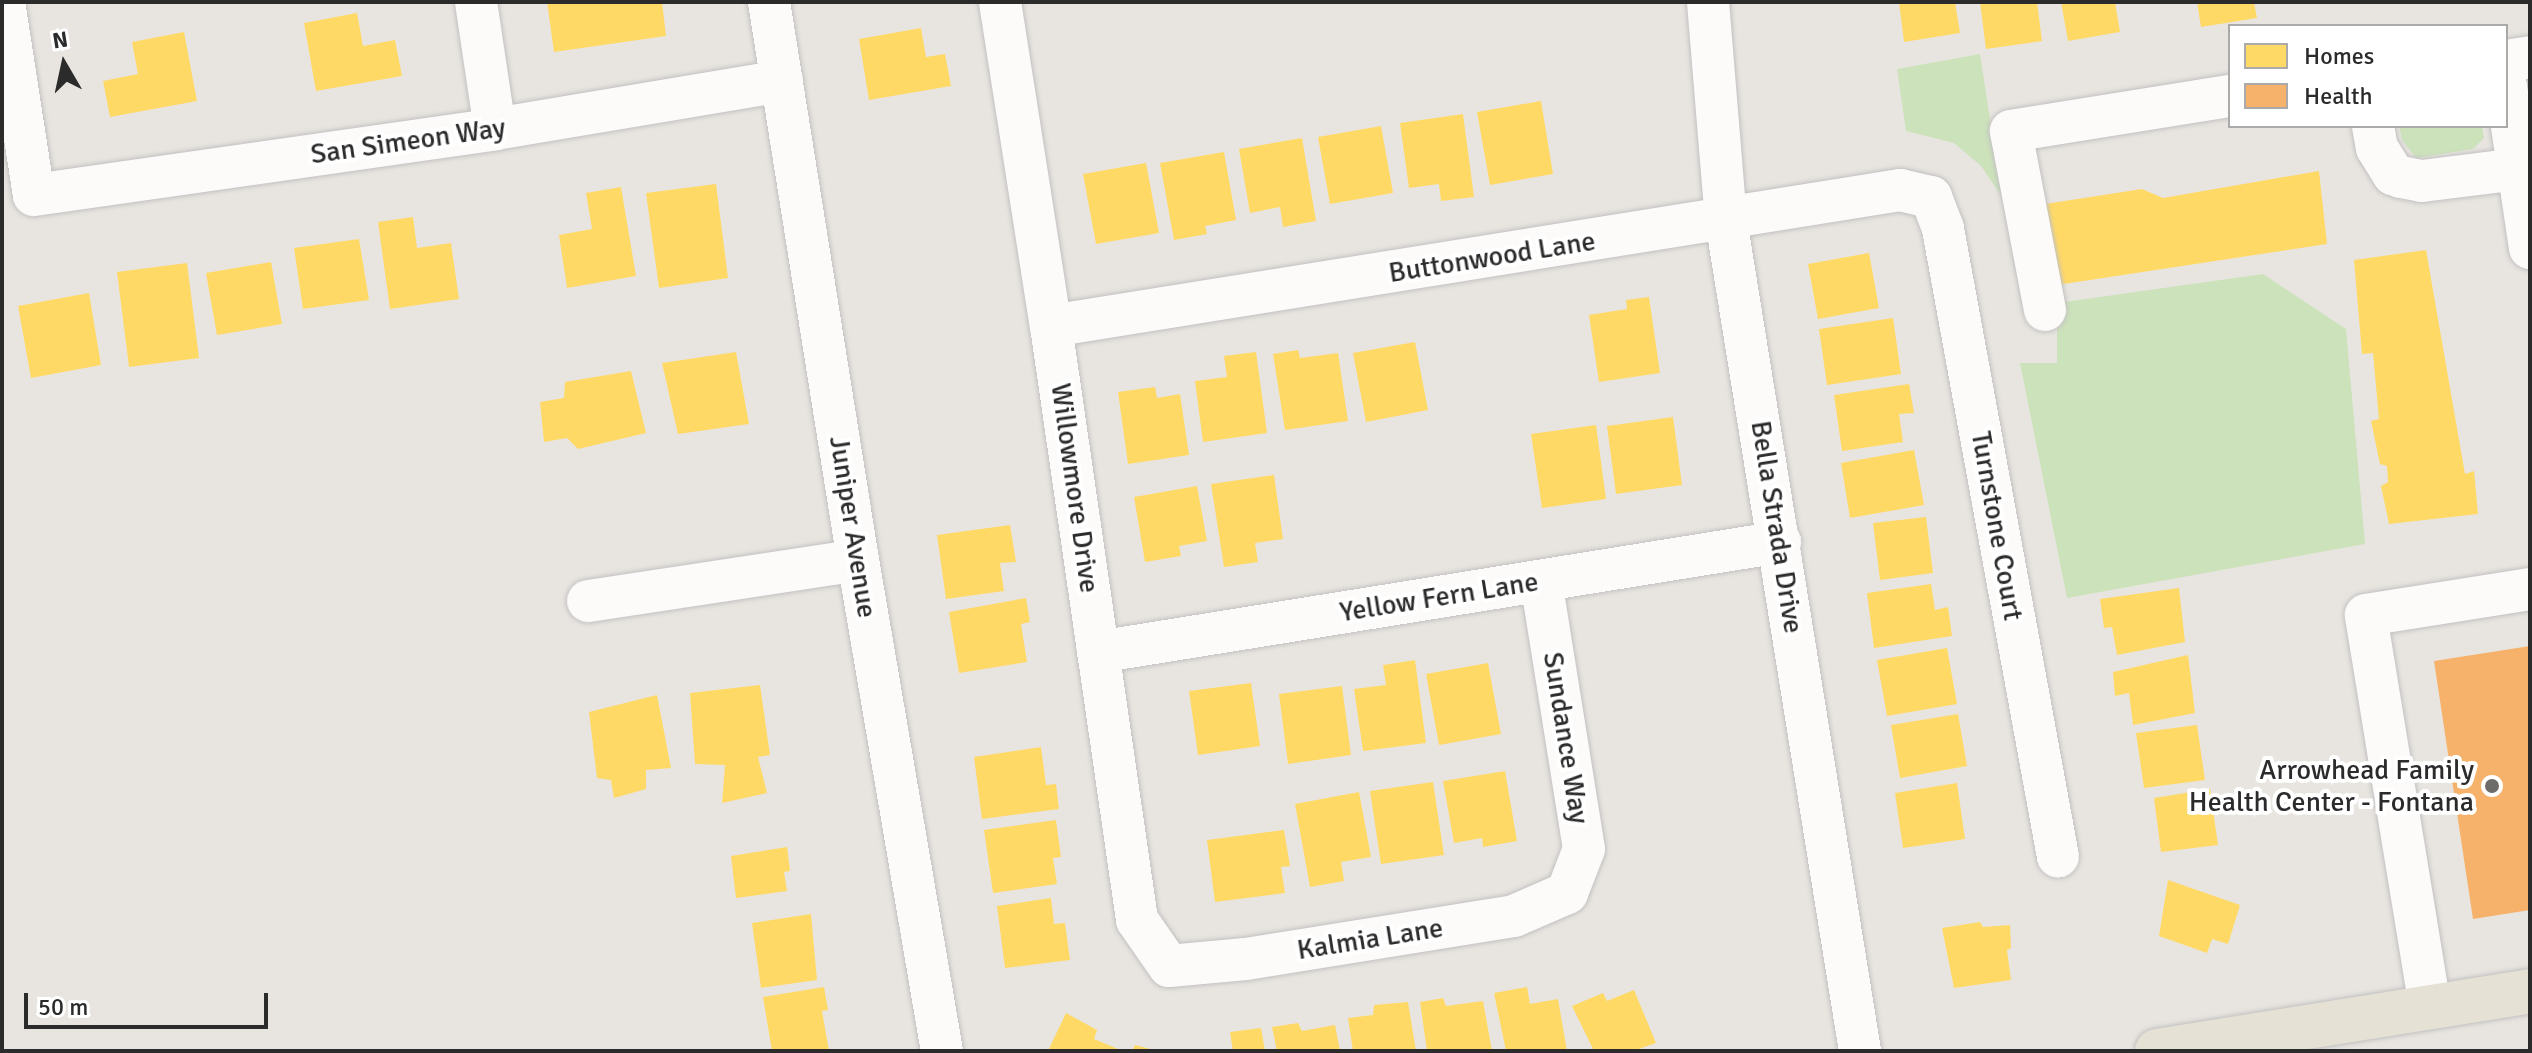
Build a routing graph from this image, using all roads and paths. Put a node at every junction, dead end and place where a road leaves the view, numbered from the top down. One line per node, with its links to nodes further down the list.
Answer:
1 (4, 2): 12 (street, San Simeon Way)
2 (476, 2): 12 (street)
3 (769, 2): 8 (street, Juniper Avenue)
4 (1003, 2): 18 (street, Willowmore Drive)
5 (1708, 2): 15 (street, Bella Strada Drive)
6 (2530, 57): 7 (street)
7 (2508, 61)
8 (782, 81): 12 (street, San Simeon Way); 20 (street, Juniper Avenue)
9 (2228, 96): 17 (street)
10 (2508, 99): 13 (street)
11 (2373, 128): 13 (street)
12 (495, 129)
13 (2519, 169): 16 (street)
14 (1931, 197): 15 (street, Buttonwood Lane); 25 (street, Turnstone Court)
15 (1726, 220): 18 (street, Buttonwood Lane); 19 (street, Bella Strada Drive)
16 (2530, 248)
17 (2045, 310)
18 (1051, 326): 24 (street, Willowmore Drive)
19 (1780, 542): 21 (street, Yellow Fern Lane); 31 (street, Bella Strada Drive)
20 (858, 560): 23 (street); 30 (street, Juniper Avenue)
21 (1541, 581): 24 (street, Yellow Fern Lane); 26 (street, Sundance Way)
22 (2530, 589): 29 (street)
23 (588, 601)
24 (1098, 652): 27 (street, Willowmore Drive)
25 (2058, 857)
26 (1567, 893): 27 (street, Kalmia Lane)
27 (1169, 966)
28 (2530, 991): 29 (main road)
29 (2430, 1007): 32 (main road)
30 (942, 1051)
31 (1860, 1051)
32 (2157, 1051)

